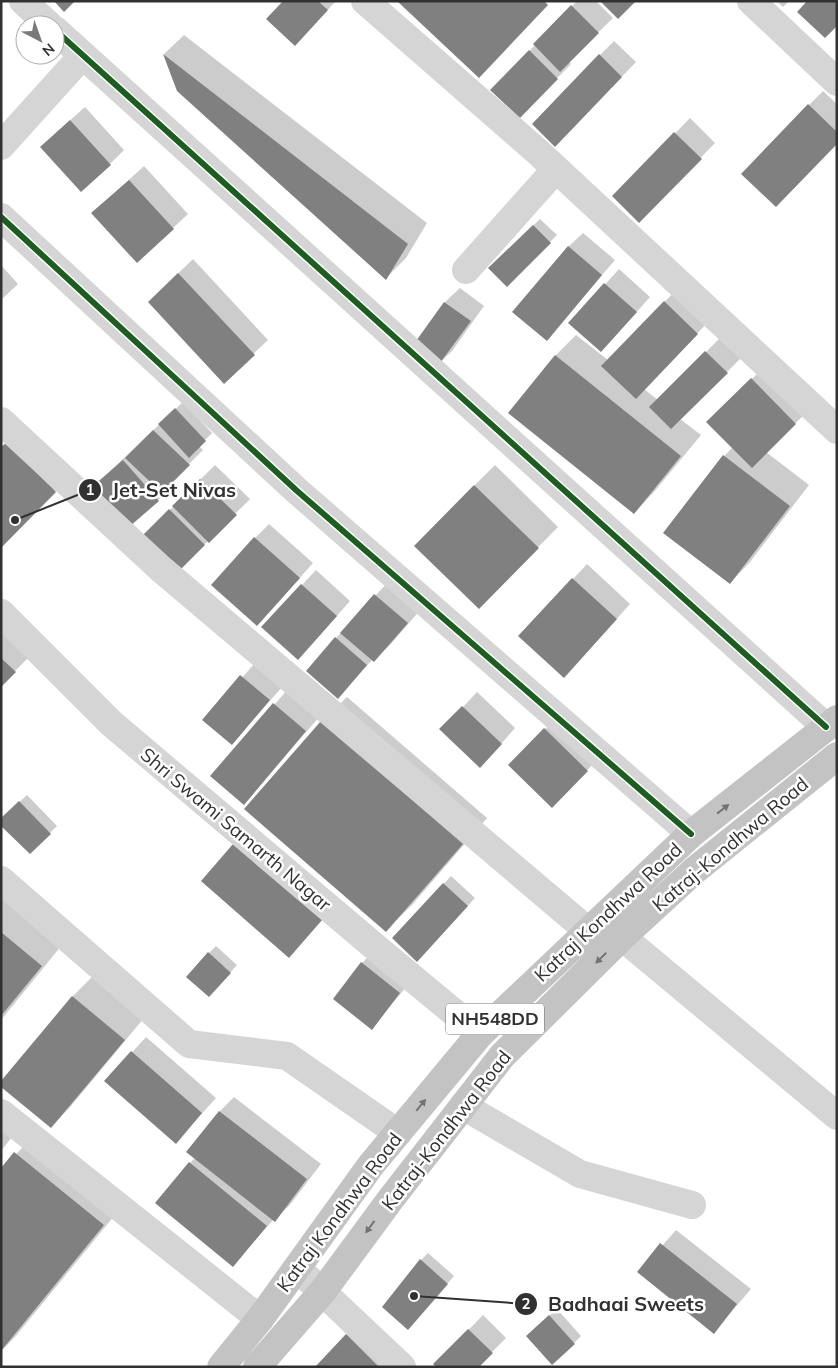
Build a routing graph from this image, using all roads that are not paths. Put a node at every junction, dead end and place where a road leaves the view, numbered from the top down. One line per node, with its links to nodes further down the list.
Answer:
1 (23, 1): 4 (street)
2 (365, 1): 9 (street)
3 (751, 1): 7 (street)
4 (38, 15)
5 (65, 39): 6 (street)
6 (83, 55): 8 (street); 15 (street)
7 (837, 82)
8 (1, 146)
9 (556, 169): 11 (street); 13 (street)
10 (1, 217): 17 (street)
11 (466, 270)
12 (1, 421): 19 (street)
13 (837, 430)
14 (1, 613): 21 (street, Shri Swami Samarth Nagar)
15 (832, 723): 17 (highway, Katraj Kondhwa Road / NH548DD, one-way to 15)
16 (837, 756): 20 (highway, Katraj-Kondhwa Road / NH548DD)
17 (691, 834): 19 (highway, Katraj Kondhwa Road / NH548DD)
18 (1, 880): 25 (street)
19 (587, 930): 21 (highway, Katraj Kondhwa Road / NH548DD)
20 (622, 937): 22 (highway, Katraj-Kondhwa Road / NH548DD, one-way to 22); 24 (street)
21 (480, 1034): 25 (highway, Katraj Kondhwa Road / NH548DD, one-way to 21)
22 (463, 1106): 26 (street); 28 (highway, Katraj-Kondhwa Road / NH548DD, one-way to 28)
23 (1, 1113): 29 (street)
24 (837, 1116)
25 (398, 1133): 27 (highway, Katraj Kondhwa Road / NH548DD)
26 (692, 1205)
27 (297, 1268): 28 (street); 29 (highway, Katraj Kondhwa Road / NH548DD)
28 (323, 1291): 31 (highway, Katraj-Kondhwa Road / NH548DD); 32 (street)
29 (260, 1318): 30 (highway, Katraj Kondhwa Road / NH548DD)
30 (221, 1367)
31 (257, 1367)
32 (402, 1367)

